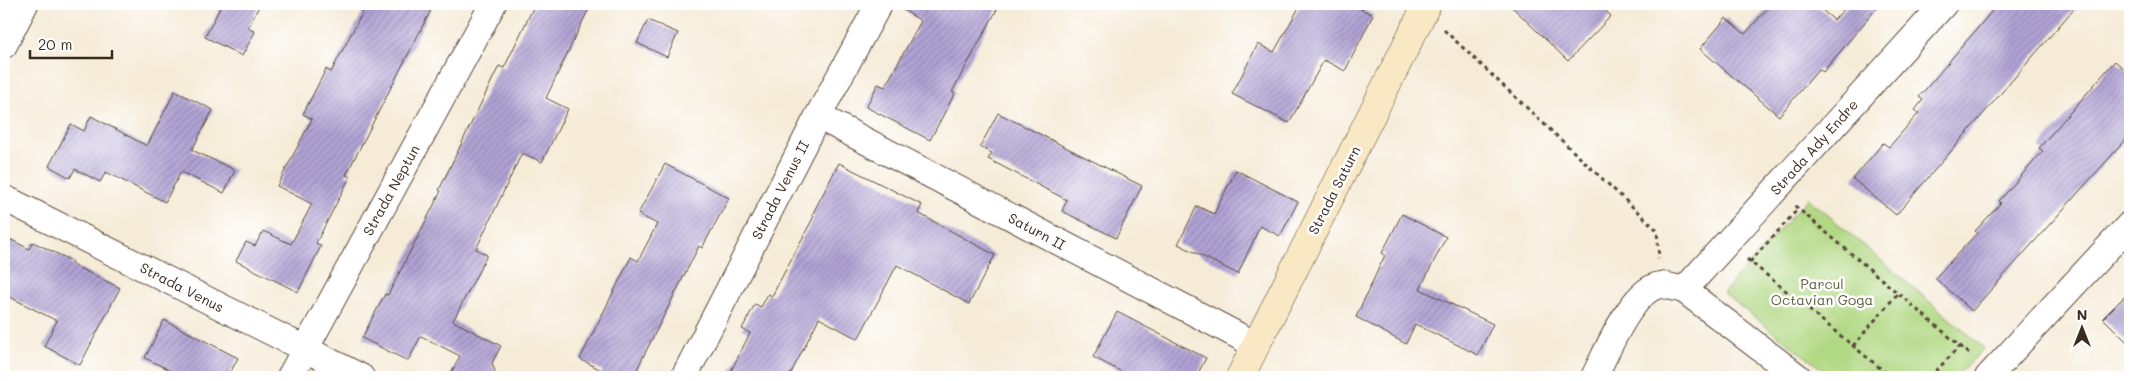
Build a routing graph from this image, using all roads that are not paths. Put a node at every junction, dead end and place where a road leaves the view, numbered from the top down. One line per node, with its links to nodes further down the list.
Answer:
1 (25, 4): 6 (street)
2 (493, 4): 12 (street, Strada Neptun)
3 (879, 4): 7 (street, Strada Venus II)
4 (1944, 4): 10 (street, Strada Ady Endre)
5 (1425, 7): 11 (street, Strada Saturn)
6 (4, 45)
7 (818, 116): 11 (street, Saturn II); 16 (street, Strada Venus II)
8 (4, 198): 12 (street, Strada Venus)
9 (2130, 224): 13 (street)
10 (1673, 288): 18 (street, Strada Ady Endre); 19 (street)
11 (1256, 345): 17 (street, Strada Saturn)
12 (304, 348): 14 (street, Strada Neptun); 15 (street, Strada Venus)
13 (1990, 375)
14 (290, 377)
15 (361, 377)
16 (684, 377)
17 (1240, 377)
18 (1594, 377)
19 (1798, 377)

